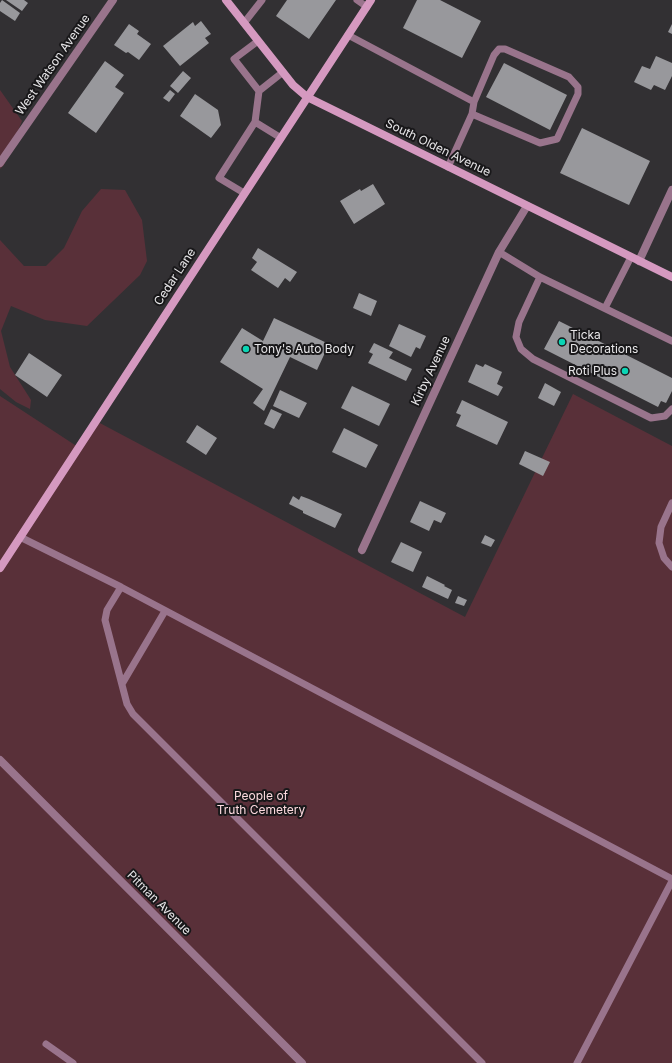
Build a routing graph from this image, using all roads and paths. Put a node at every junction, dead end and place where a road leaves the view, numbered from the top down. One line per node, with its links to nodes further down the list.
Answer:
1 (113, 0): 16 (street, West Watson Avenue)
2 (226, 0): 6 (street, South Olden Avenue)
3 (262, 0): 6 (lane)
4 (357, 0): 5 (lane)
5 (369, 3): 7 (street, Cedar Lane)
6 (244, 23): 8 (street, South Olden Avenue)
7 (348, 35): 11 (street, Cedar Lane); 12 (lane)
8 (258, 41): 9 (street, South Olden Avenue); 10 (lane)
9 (282, 72): 10 (lane); 11 (street, South Olden Avenue)
10 (259, 91): 14 (lane)
11 (307, 97): 15 (street, Cedar Lane); 17 (street, South Olden Avenue)
12 (474, 102): 13 (lane); 13 (lane)
13 (472, 114): 17 (lane)
14 (255, 122): 15 (lane); 19 (lane)
15 (281, 138): 19 (street, Cedar Lane)
16 (0, 162)
17 (448, 167): 20 (street, South Olden Avenue)
18 (672, 190): 23 (street)
19 (244, 193): 30 (street, Cedar Lane)
20 (527, 206): 21 (street, Kirby Avenue); 22 (street, South Olden Avenue)
21 (499, 252): 24 (lane); 31 (street, Kirby Avenue)
22 (631, 257): 23 (street, South Olden Avenue); 26 (lane)
23 (639, 261): 25 (street, South Olden Avenue)
24 (540, 277): 26 (lane); 28 (lane)
25 (672, 277)
26 (605, 308): 27 (lane)
27 (672, 341)
28 (672, 409)
29 (672, 503): 32 (lane)
30 (20, 537): 33 (street, Cedar Lane); 34 (lane)
31 (362, 550)
32 (672, 567)
33 (0, 568)
34 (121, 587): 35 (lane); 36 (lane)
35 (165, 611): 36 (lane); 38 (lane)
36 (122, 684): 42 (lane)
37 (0, 760): 41 (street, Pitman Avenue)
38 (672, 880): 43 (lane)
39 (46, 1044): 40 (lane)
40 (73, 1063)
41 (302, 1063)
42 (482, 1063)
43 (577, 1063)

